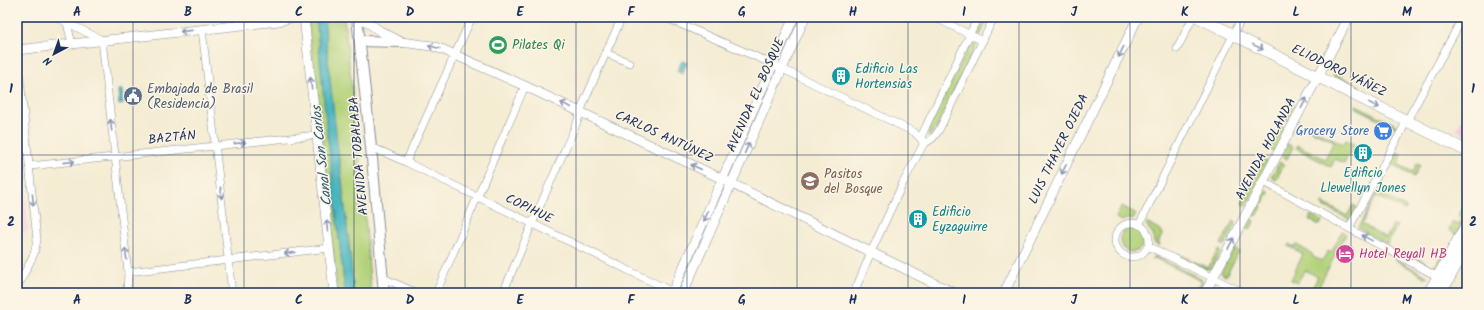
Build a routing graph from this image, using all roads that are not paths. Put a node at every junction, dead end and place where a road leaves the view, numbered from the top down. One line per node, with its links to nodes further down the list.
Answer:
1 (56, 17): 19 (street)
2 (294, 17): 21 (street)
3 (304, 17): 40 (street, one-way to 3)
4 (359, 17): 25 (main road, AVENIDA TOBALABA); 27 (street, CARLOS ANTÚNEZ)
5 (472, 17): 32 (street)
6 (622, 17): 31 (street)
7 (664, 17): 20 (street)
8 (794, 17): 34 (street, AVENIDA EL BOSQUE)
9 (804, 17): 35 (street, AVENIDA EL BOSQUE)
10 (934, 17): 22 (street)
11 (978, 17): 22 (street)
12 (994, 17): 26 (street)
13 (1138, 17): 77 (street, LUIS THAYER OJEDA, one-way to 77)
14 (1193, 17): 29 (street)
15 (1198, 17): 23 (main road, ELIODORO YÁÑEZ)
16 (1242, 17): 23 (street)
17 (1349, 17): 36 (street, AVENIDA HOLANDA)
18 (1463, 17): 39 (street)
19 (69, 20): 24 (street); 28 (street)
20 (679, 20): 34 (street)
21 (202, 29): 24 (street, one-way to 24); 42 (street)
22 (970, 35): 26 (street); 41 (street)
23 (1234, 35): 36 (main road, ELIODORO YÁÑEZ, one-way to 36); 53 (street)
24 (102, 40): 28 (street); 45 (street, one-way to 24)
25 (360, 41): 27 (main road); 43 (main road, AVENIDA TOBALABA)
26 (983, 41): 41 (street)
27 (401, 42): 32 (street, CARLOS ANTÚNEZ, one-way to 27)
28 (72, 44): 30 (street)
29 (1177, 49)
30 (17, 50): 47 (street)
31 (606, 53): 33 (street); 38 (street)
32 (455, 54): 37 (street, CARLOS ANTÚNEZ); 46 (street)
33 (630, 63)
34 (773, 65): 35 (street); 48 (street, AVENIDA EL BOSQUE)
35 (782, 69): 41 (street); 50 (street, AVENIDA EL BOSQUE, one-way to 35)
36 (1318, 77): 39 (main road, ELIODORO YÁÑEZ, one-way to 39); 49 (street, AVENIDA HOLANDA, one-way to 36)
37 (525, 86): 38 (street, CARLOS ANTÚNEZ, one-way to 37); 51 (street)
38 (581, 112): 48 (street, CARLOS ANTÚNEZ, one-way to 38); 52 (street)
39 (1407, 121): 44 (main road, ELIODORO YÁÑEZ); 55 (street)
40 (317, 135): 42 (street, BAZTÁN, one-way to 40); 58 (street, one-way to 40)
41 (922, 142): 59 (street)
42 (215, 146): 45 (street, BAZTÁN); 60 (street, one-way to 60)
43 (371, 147): 46 (street, COPIHUE); 63 (main road, AVENIDA TOBALABA)
44 (1467, 151)
45 (115, 157): 47 (street, BAZTÁN, one-way to 45); 61 (street, one-way to 45)
46 (406, 162): 51 (street, COPIHUE)
47 (30, 166): 65 (street, one-way to 65)
48 (722, 179): 50 (street, CARLOS ANTÚNEZ); 73 (street, AVENIDA EL BOSQUE, one-way to 73)
49 (1264, 182): 55 (street); 64 (street, AVENIDA HOLANDA, one-way to 49)
50 (731, 184): 59 (street, CARLOS ANTÚNEZ); 74 (street, AVENIDA EL BOSQUE)
51 (478, 197): 52 (street, COPIHUE); 71 (street)
52 (532, 224): 72 (street); 73 (street, COPIHUE)
53 (1139, 224): 57 (street); 57 (street)
54 (1467, 224): 62 (main road)
55 (1349, 228): 62 (street, one-way to 55)
56 (1467, 245): 81 (main road)
57 (1148, 246): 64 (street)
58 (329, 248): 60 (street, one-way to 60); 68 (street)
59 (871, 252): 75 (street); 76 (street, CARLOS ANTÚNEZ)
60 (228, 260): 61 (street); 67 (street)
61 (128, 272): 66 (street)
62 (1438, 277): 80 (main road)
63 (383, 278): 69 (main road, AVENIDA TOBALABA); 70 (street)
64 (1213, 278): 78 (street, AVENIDA HOLANDA); 79 (street)
65 (17, 288)
66 (127, 293)
67 (232, 293)
68 (334, 293)
69 (384, 293)
70 (417, 293)
71 (436, 293)
72 (503, 293)
73 (673, 293)
74 (683, 293)
75 (854, 293)
76 (954, 293)
77 (1004, 293)
78 (1205, 293)
79 (1244, 293)
80 (1429, 293)
81 (1441, 293)

